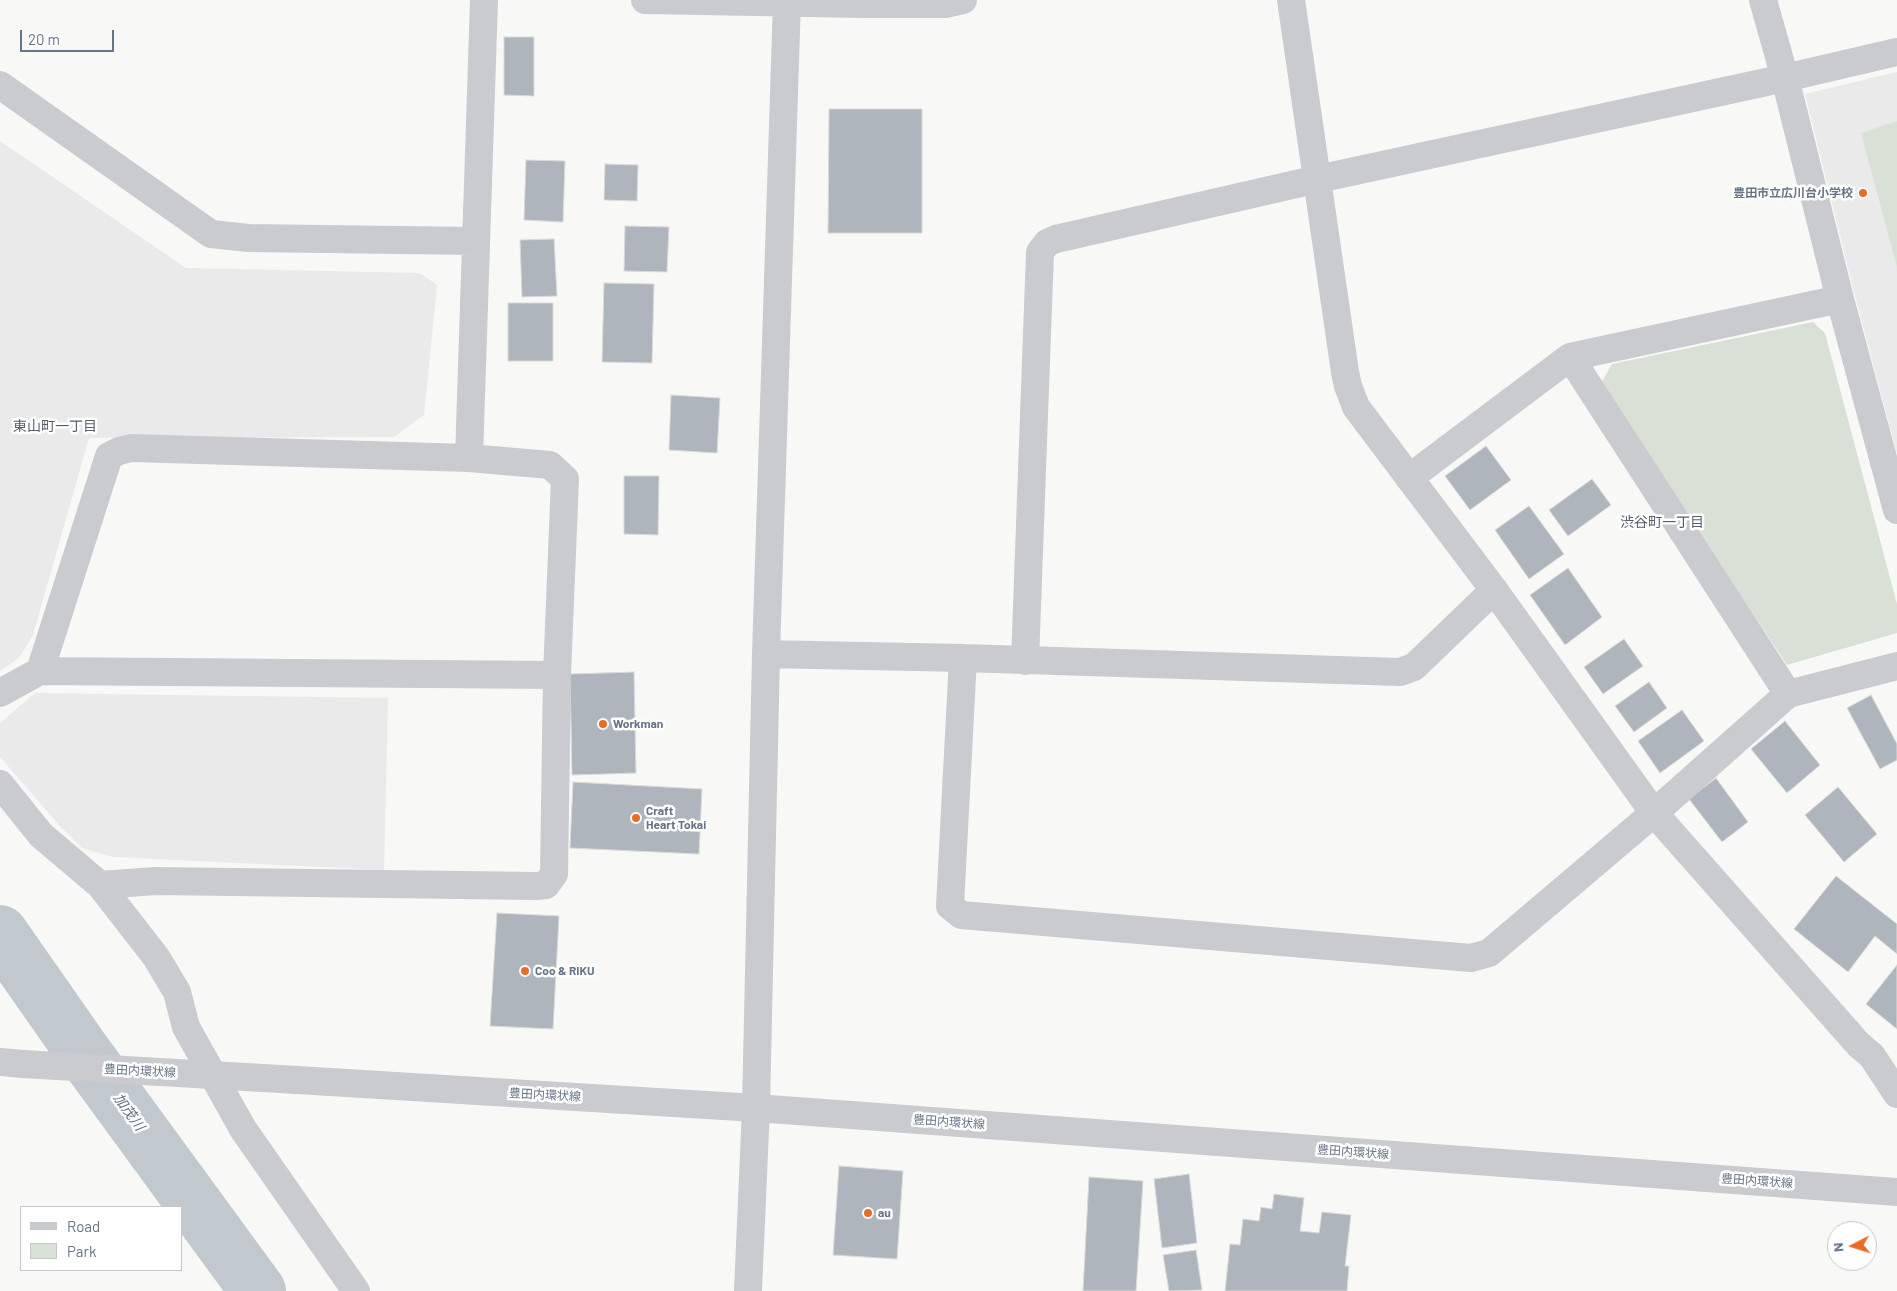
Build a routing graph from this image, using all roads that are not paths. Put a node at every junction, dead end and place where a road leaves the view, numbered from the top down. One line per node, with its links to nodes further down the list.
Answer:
1 (484, 0): 11 (street)
2 (645, 0): 6 (street)
3 (963, 0): 6 (street)
4 (1291, 0): 10 (street)
5 (1763, 0): 8 (street)
6 (787, 1): 18 (street)
7 (1897, 52): 8 (street)
8 (1785, 78): 10 (street); 12 (street)
9 (0, 85): 11 (street)
10 (1318, 179): 15 (street); 20 (street)
11 (475, 241): 14 (street)
12 (1840, 299): 13 (street); 16 (street)
13 (1570, 357): 15 (street); 25 (street)
14 (469, 458): 22 (street); 23 (street)
15 (1409, 478): 17 (street)
16 (1897, 510)
17 (1494, 590): 20 (street); 27 (street)
18 (766, 654): 19 (street); 31 (street)
19 (963, 658): 20 (street); 27 (street)
20 (1025, 660)
21 (1897, 666): 25 (street)
22 (40, 671): 23 (street); 24 (street)
23 (557, 675): 28 (street)
24 (0, 693)
25 (1788, 694): 27 (street)
26 (0, 784): 28 (street)
27 (1654, 813): 30 (street)
28 (100, 885): 33 (street)
29 (11, 1063): 31 (street, 豊田内環状線, bridge)
30 (1897, 1094)
31 (756, 1108): 32 (street, 豊田内環状線); 34 (street)
32 (1897, 1192)
33 (356, 1291)
34 (748, 1291)

